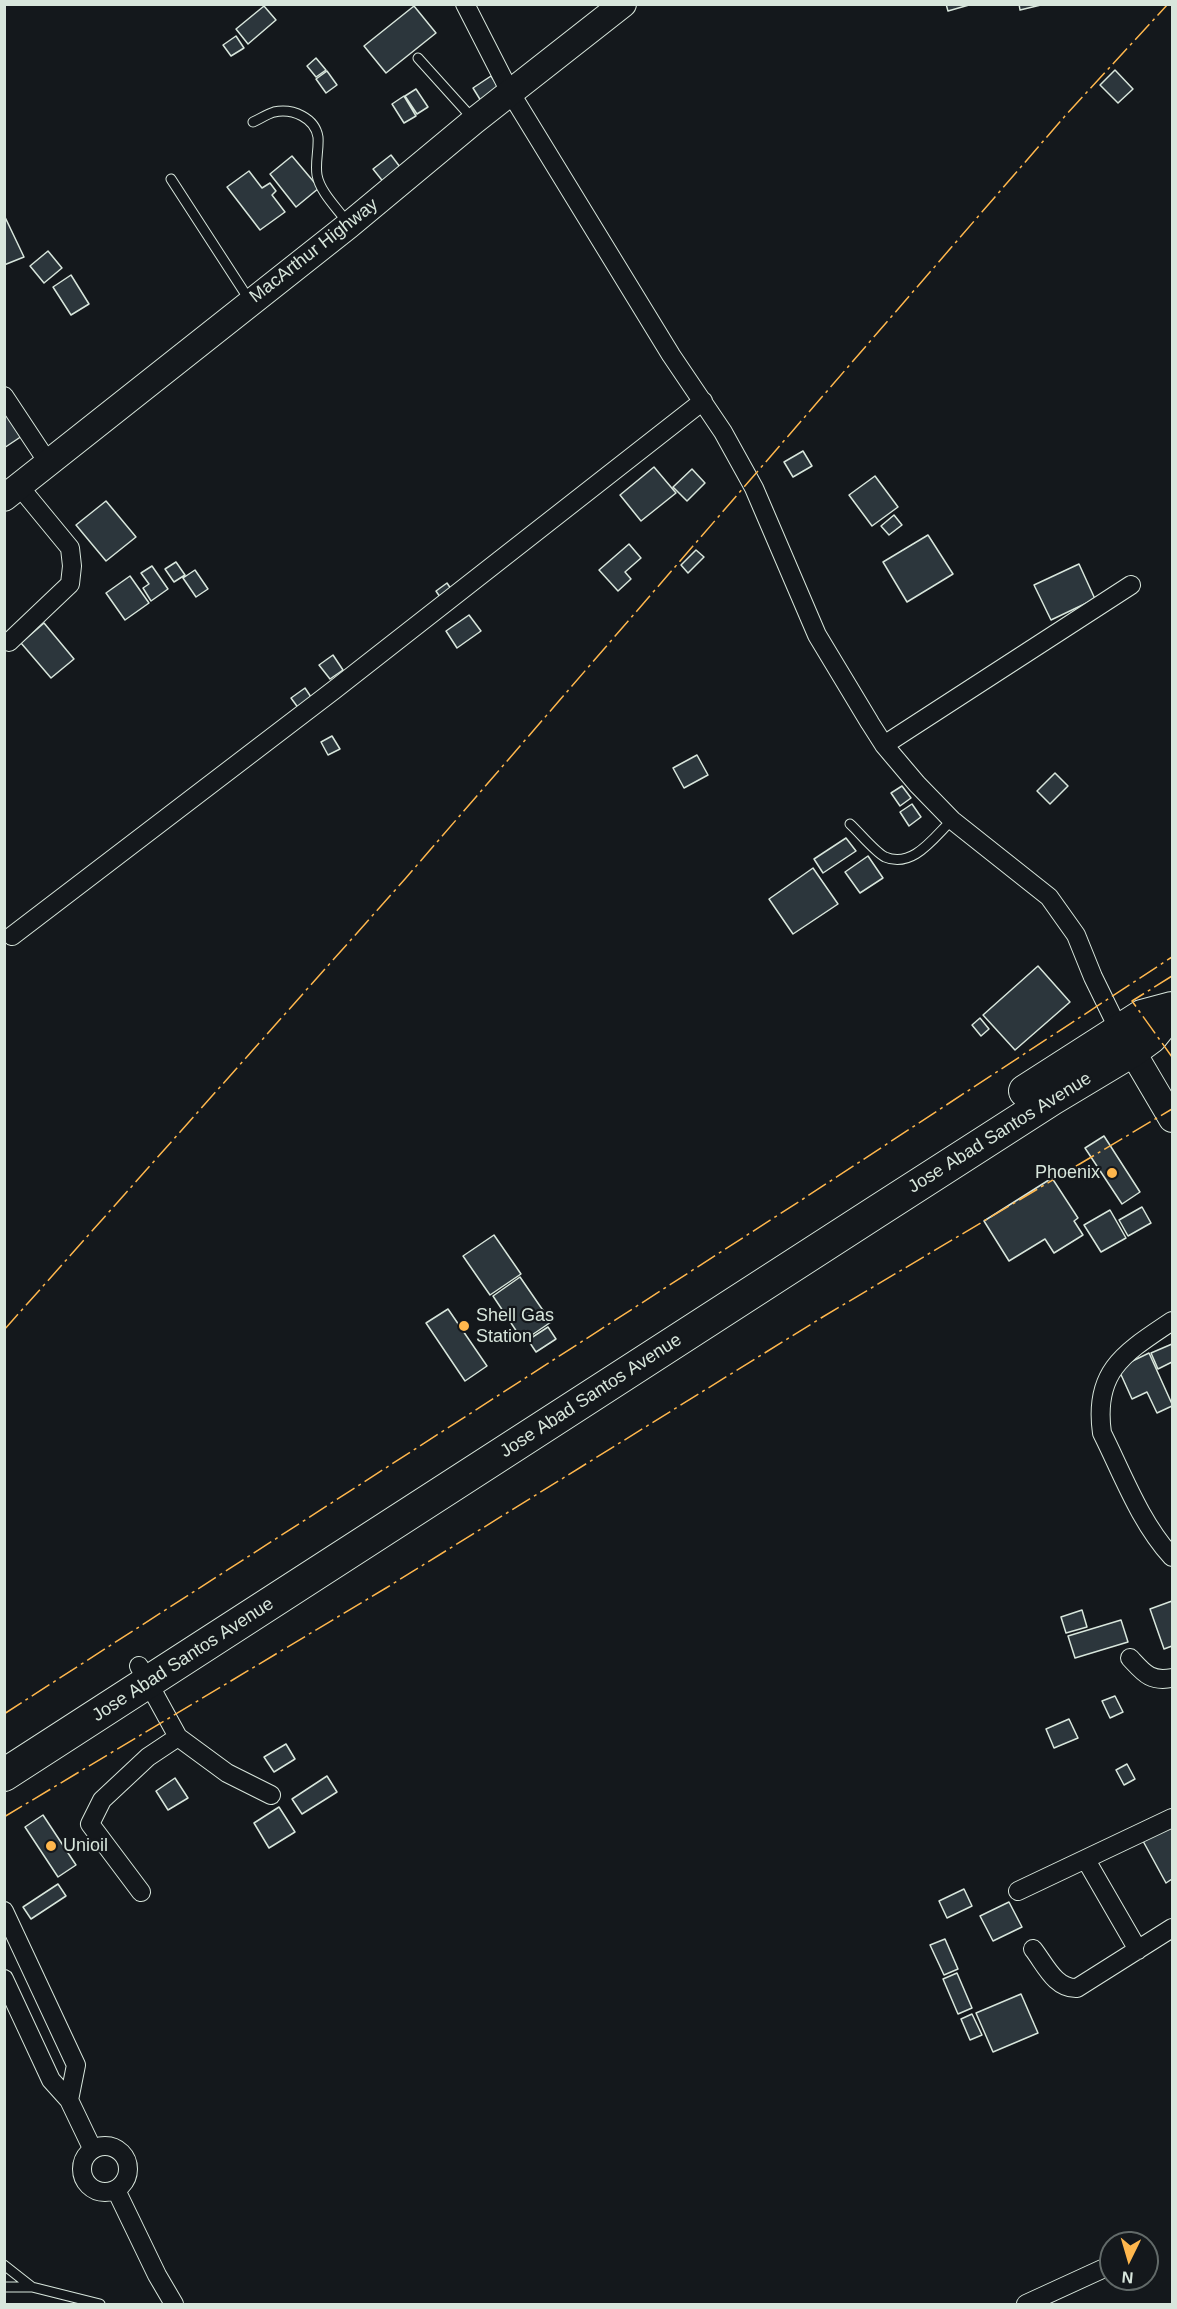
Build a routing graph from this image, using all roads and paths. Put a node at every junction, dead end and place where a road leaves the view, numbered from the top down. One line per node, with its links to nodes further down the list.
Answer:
1 (465, 4): 4 (street)
2 (623, 4): 4 (main road, MacArthur Highway)
3 (418, 58): 5 (lane)
4 (510, 92): 5 (main road, MacArthur Highway); 11 (street)
5 (474, 121): 8 (main road, MacArthur Highway)
6 (253, 122): 8 (lane)
7 (171, 179): 9 (lane)
8 (350, 225): 9 (main road, MacArthur Highway)
9 (250, 302): 12 (main road, MacArthur Highway)
10 (4, 396): 12 (street)
11 (703, 401): 16 (street); 19 (street)
12 (49, 464): 13 (main road, MacArthur Highway)
13 (12, 492): 15 (street)
14 (1131, 585): 16 (street)
15 (9, 642)
16 (884, 745): 17 (street)
17 (952, 820): 18 (lane); 21 (street)
18 (850, 824)
19 (12, 936)
20 (1173, 1010): 21 (highway, Jose Abad Santos Avenue)
21 (1126, 1041): 22 (main road); 26 (highway, Jose Abad Santos Avenue)
22 (1173, 1119)
23 (1173, 1321): 24 (street)
24 (1173, 1557)
25 (1130, 1658): 27 (street)
26 (143, 1675): 28 (street); 29 (highway, Jose Abad Santos Avenue); 30 (highway, Jose Abad Santos Avenue)
27 (1173, 1678)
28 (178, 1737): 31 (street); 35 (street)
29 (4, 1752)
30 (4, 1775)
31 (271, 1795)
32 (1173, 1818): 33 (street)
33 (1086, 1860): 34 (street); 39 (street)
34 (1018, 1891)
35 (141, 1892)
36 (4, 1911): 40 (street)
37 (1173, 1928): 39 (street)
38 (1033, 1948): 39 (street)
39 (1138, 1950)
40 (28, 1959): 41 (street); 43 (street)
41 (4, 1973)
42 (4, 1979): 44 (street)
43 (52, 2012): 44 (street); 45 (street)
44 (28, 2032): 45 (street)
45 (69, 2100): 46 (street)
46 (93, 2148): 47 (street); 47 (street)
47 (116, 2190): 53 (street)
48 (4, 2265): 51 (lane)
49 (1099, 2271): 54 (street)
50 (4, 2287): 51 (lane)
51 (32, 2287): 52 (lane)
52 (100, 2304)
53 (174, 2304)
54 (1026, 2304)

